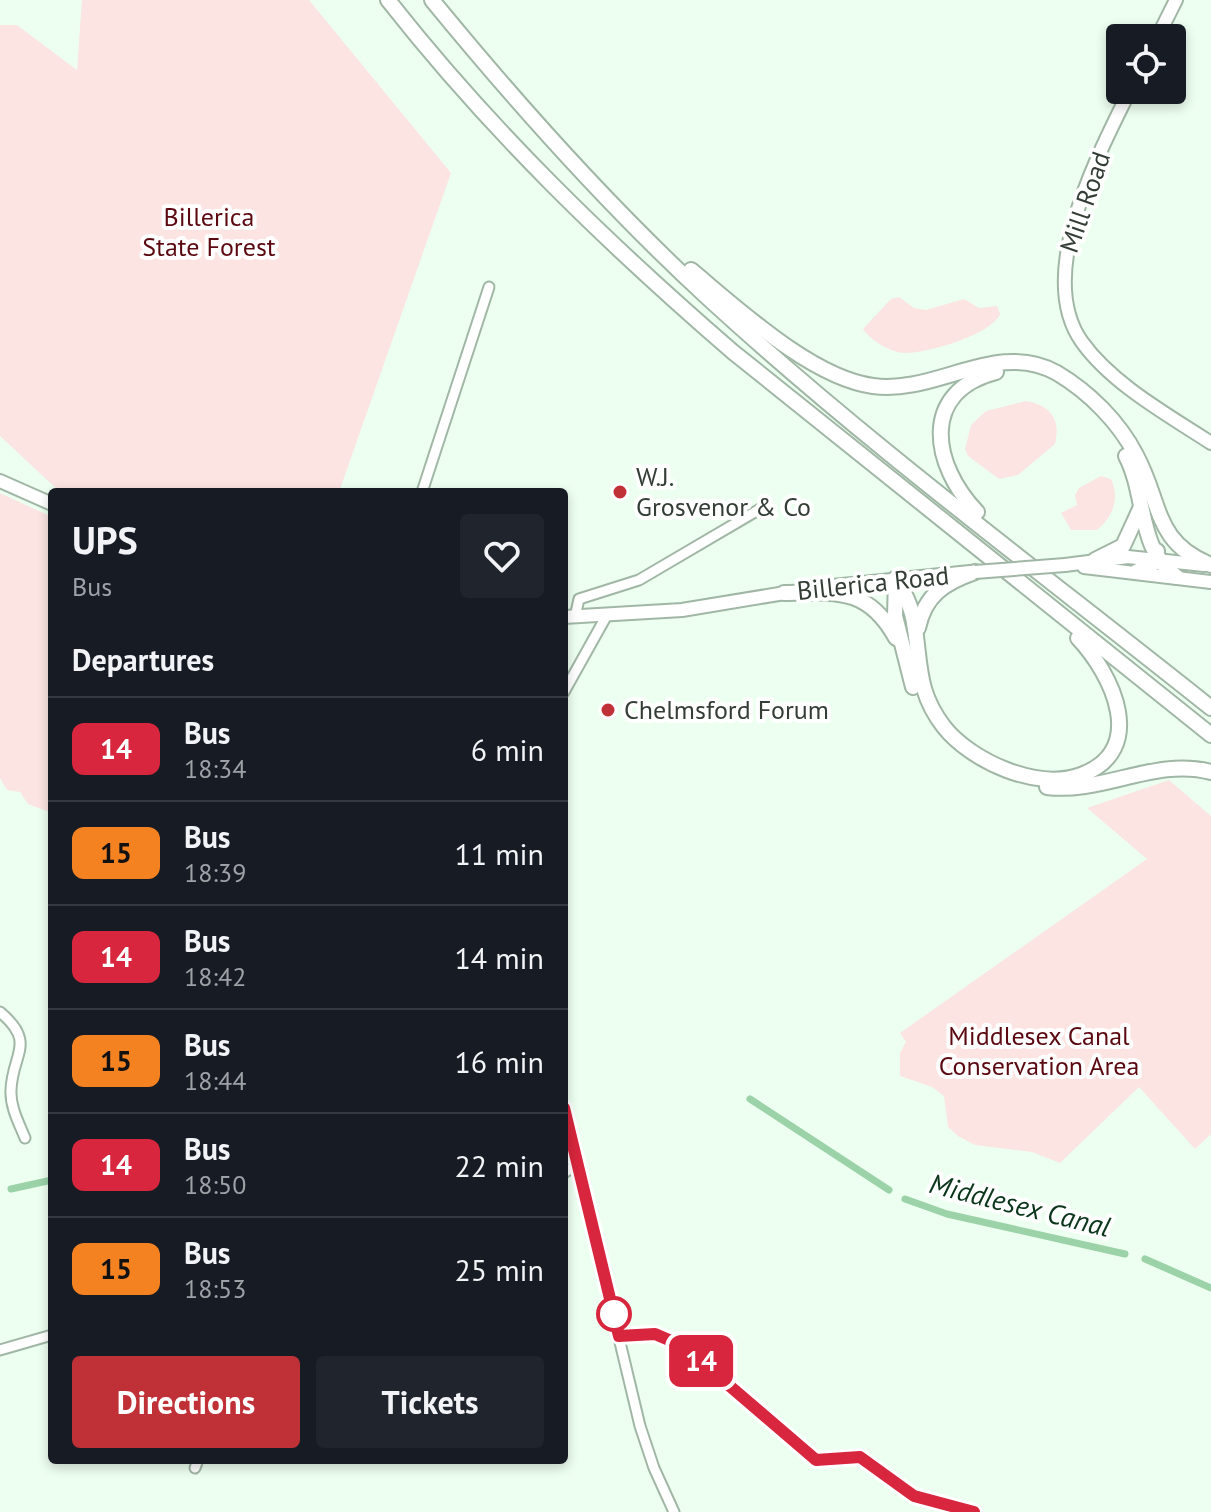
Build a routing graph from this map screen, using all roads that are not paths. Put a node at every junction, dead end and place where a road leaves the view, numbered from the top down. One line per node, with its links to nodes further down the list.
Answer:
1 (388, 0): 26 (highway)
2 (432, 0): 6 (highway)
3 (1176, 0): 4 (main road)
4 (1164, 24)
5 (1124, 104): 8 (main road, Mill Road)
6 (633, 226): 14 (highway); 15 (highway)
7 (489, 287): 10 (street)
8 (1211, 443)
9 (0, 481): 12 (main road)
10 (423, 488)
11 (1142, 498): 15 (highway); 16 (highway); 17 (highway)
12 (48, 502)
13 (765, 506): 28 (street)
14 (1156, 507): 16 (highway); 19 (highway)
15 (1019, 554): 32 (highway)
16 (1156, 559): 17 (main road, Billerica Road); 19 (main road, Billerica Road); 21 (highway); 22 (highway)
17 (1095, 560): 18 (main road, Billerica Road)
18 (1065, 565): 20 (main road, Billerica Road, bridge); 21 (main road, Billerica Road)
19 (1211, 566)
20 (975, 572): 23 (main road, Billerica Road); 29 (highway)
21 (1136, 572): 22 (main road, Billerica Road)
22 (1177, 577): 24 (main road, Billerica Road)
23 (896, 578): 25 (main road, Billerica Road); 29 (highway); 30 (highway)
24 (1211, 582)
25 (784, 593): 27 (main road, Billerica Road); 30 (highway)
26 (1042, 600): 29 (highway); 33 (highway)
27 (607, 615): 28 (main road, Billerica Road); 31 (street)
28 (570, 617)
29 (916, 636)
30 (903, 653): 34 (highway)
31 (568, 686)
32 (1211, 708)
33 (1211, 735)
34 (1211, 772)
35 (0, 1012): 37 (street)
36 (568, 1127): 38 (street)
37 (25, 1138)
38 (576, 1165): 39 (street); 42 (street)
39 (568, 1170)
40 (48, 1336): 41 (street)
41 (0, 1350)
42 (674, 1512)

